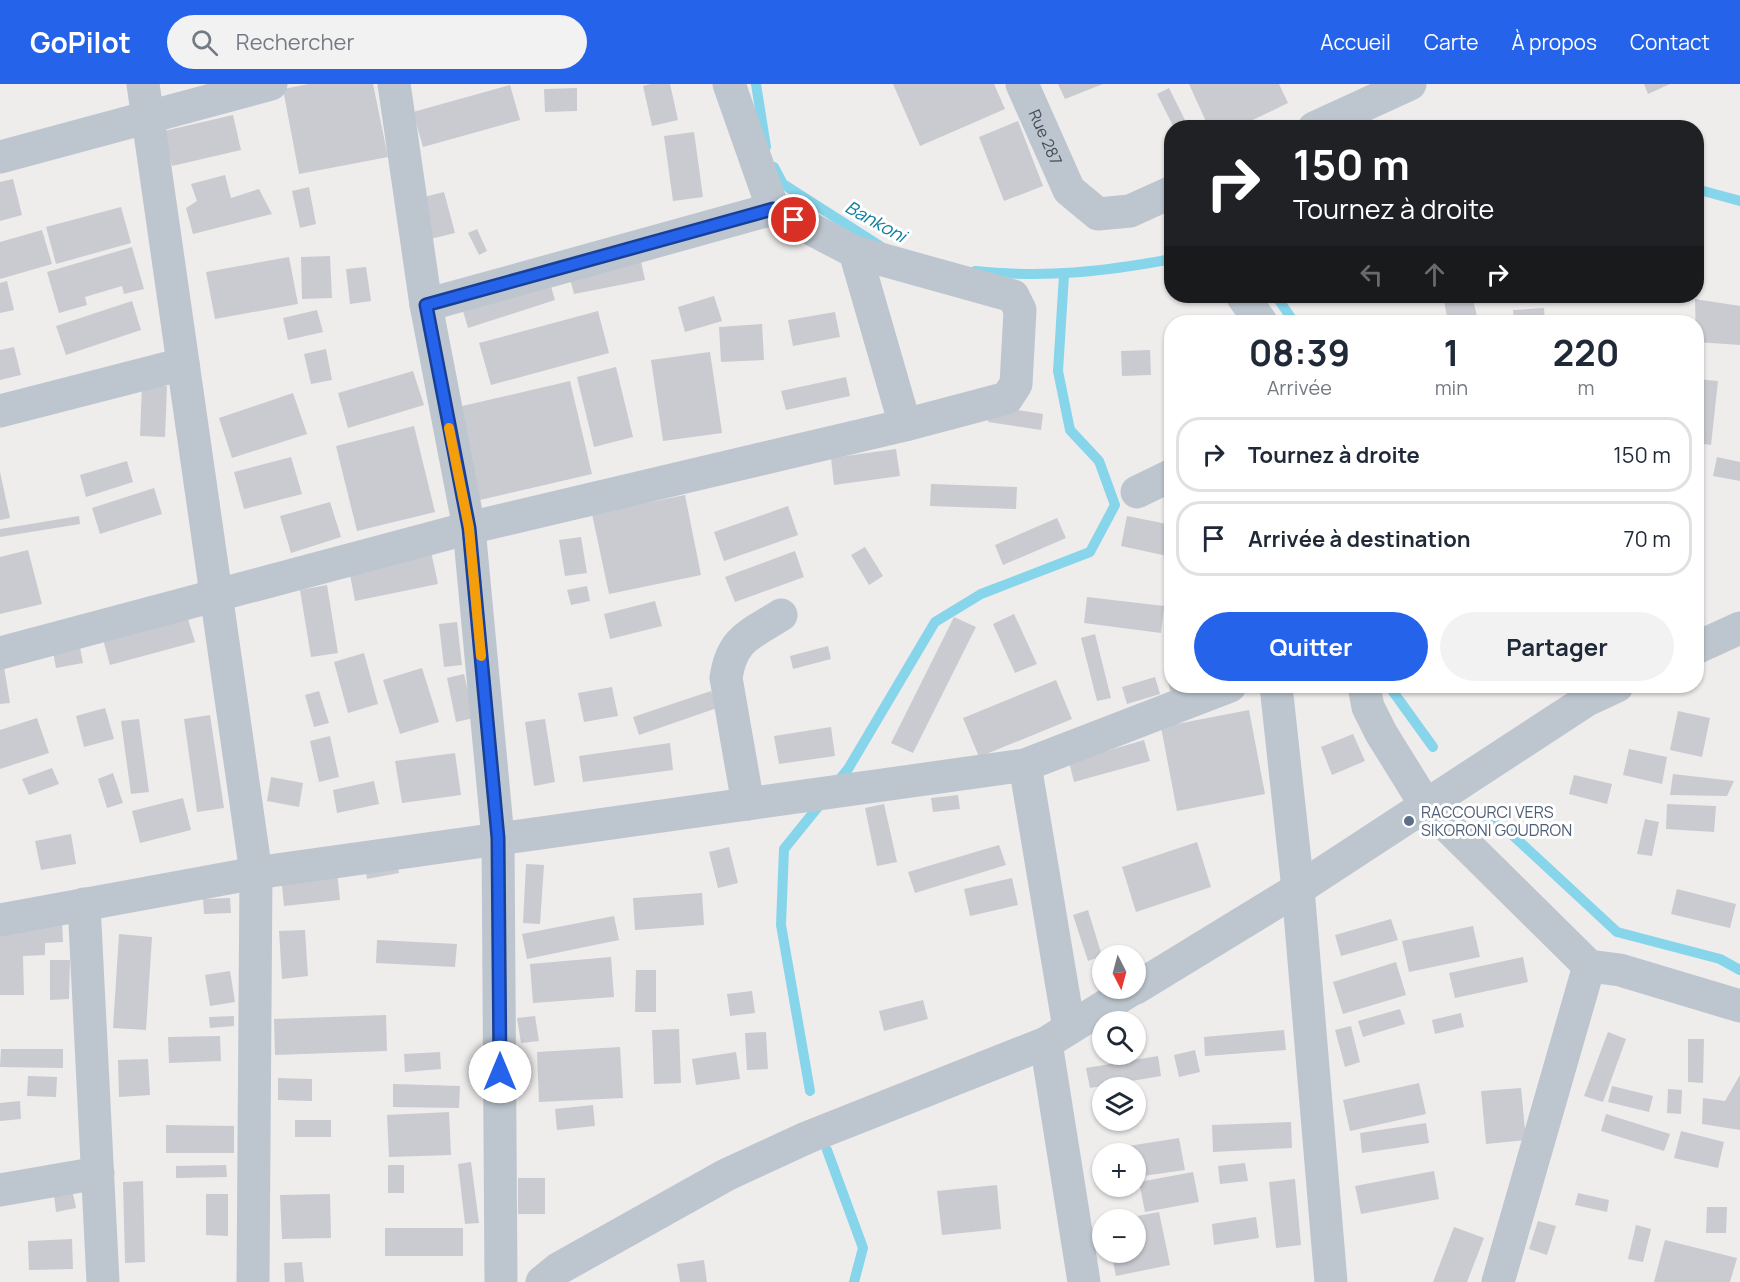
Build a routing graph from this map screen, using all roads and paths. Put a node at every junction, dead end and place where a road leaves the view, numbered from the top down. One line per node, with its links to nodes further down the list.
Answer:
1 (143, 84): 7 (street)
2 (271, 84): 7 (street)
3 (394, 84): 13 (street)
4 (729, 84): 11 (street)
5 (1022, 84): 10 (street, Rue 287)
6 (1410, 84): 8 (street)
7 (148, 117): 9 (street); 14 (street)
8 (1331, 120)
9 (0, 157)
10 (1164, 196)
11 (773, 209): 12 (street); 13 (street)
12 (855, 252): 16 (street); 16 (street)
13 (426, 305): 19 (street)
14 (183, 364): 15 (street); 20 (street)
15 (0, 411)
16 (905, 425): 19 (street)
17 (1164, 479): 18 (street)
18 (1137, 492)
19 (469, 528): 20 (street); 32 (street)
20 (216, 597): 24 (street); 33 (street)
21 (781, 615): 30 (street)
22 (1740, 628): 23 (street)
23 (1704, 644)
24 (0, 652)
25 (1212, 693): 29 (street)
26 (1277, 693): 34 (street)
27 (1365, 693): 31 (street)
28 (1586, 693): 31 (street)
29 (1024, 765): 30 (street); 41 (street)
30 (748, 804): 32 (street)
31 (1425, 804): 34 (street); 37 (street)
32 (498, 838): 33 (street); 46 (street)
33 (256, 873): 35 (street); 45 (street)
34 (1298, 889): 38 (street); 49 (street)
35 (84, 904): 36 (street); 42 (street)
36 (0, 920)
37 (1589, 966): 40 (street); 50 (street)
38 (1146, 981)
39 (1117, 999): 41 (street)
40 (1740, 1006)
41 (1058, 1035): 47 (street); 48 (street)
42 (98, 1173): 43 (street); 44 (street)
43 (0, 1190)
44 (103, 1282)
45 (253, 1282)
46 (501, 1282)
47 (542, 1282)
48 (1084, 1282)
49 (1331, 1282)
50 (1498, 1282)

